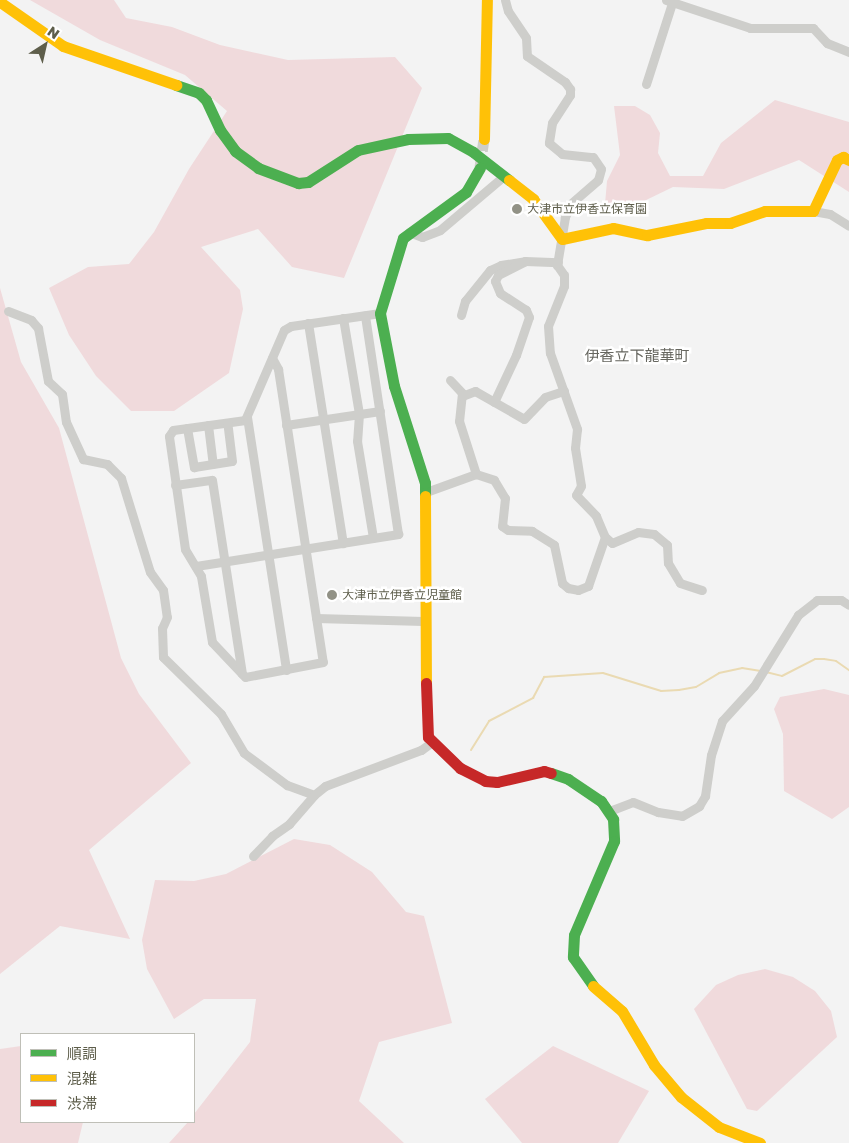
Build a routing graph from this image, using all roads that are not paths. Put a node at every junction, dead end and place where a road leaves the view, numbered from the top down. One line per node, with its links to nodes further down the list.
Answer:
1 (487, 0): 7 (street)
2 (505, 0): 14 (street)
3 (671, 1): 5 (street); 6 (street)
4 (0, 2): 10 (street)
5 (849, 52)
6 (646, 84)
7 (484, 139)
8 (849, 160): 11 (street)
9 (480, 168): 13 (street)
10 (504, 176): 13 (street); 14 (street)
11 (813, 210): 12 (street); 14 (street)
12 (849, 226)
13 (409, 232): 18 (street)
14 (562, 239): 16 (street)
15 (525, 261): 16 (street); 20 (street); 27 (street)
16 (558, 262): 25 (street)
17 (8, 311): 54 (street)
18 (380, 313): 19 (street); 39 (street)
19 (365, 315): 21 (street); 28 (street)
20 (462, 315)
21 (343, 318): 22 (street); 29 (street)
22 (308, 323): 23 (street); 31 (street)
23 (272, 358): 30 (street); 34 (street)
24 (450, 380): 26 (street)
25 (564, 391): 27 (street); 40 (street)
26 (462, 396): 27 (street); 37 (street)
27 (494, 402)
28 (380, 411): 29 (street); 41 (street)
29 (359, 414): 31 (street); 41 (street)
30 (247, 417): 32 (street); 44 (street)
31 (324, 419): 34 (street); 42 (street)
32 (227, 423): 33 (street); 36 (street)
33 (208, 425): 35 (street); 36 (street)
34 (286, 425): 43 (street)
35 (187, 428): 36 (street); 38 (street)
36 (213, 464)
37 (476, 474): 39 (street); 40 (street)
38 (175, 485): 45 (street); 46 (street)
39 (426, 492): 50 (street)
40 (605, 537): 47 (street)
41 (373, 538): 42 (street)
42 (343, 543): 43 (street)
43 (305, 549): 44 (street); 49 (street)
44 (269, 555): 45 (street); 51 (street)
45 (225, 562): 46 (street); 52 (street)
46 (196, 566): 52 (street)
47 (702, 590)
48 (849, 605): 55 (street)
49 (316, 618): 50 (street); 51 (street)
50 (424, 621): 53 (street)
51 (286, 670): 52 (street)
52 (242, 674)
53 (432, 742): 54 (street); 57 (street)
54 (314, 796): 56 (street)
55 (612, 810)
56 (253, 856)
57 (760, 1143)

